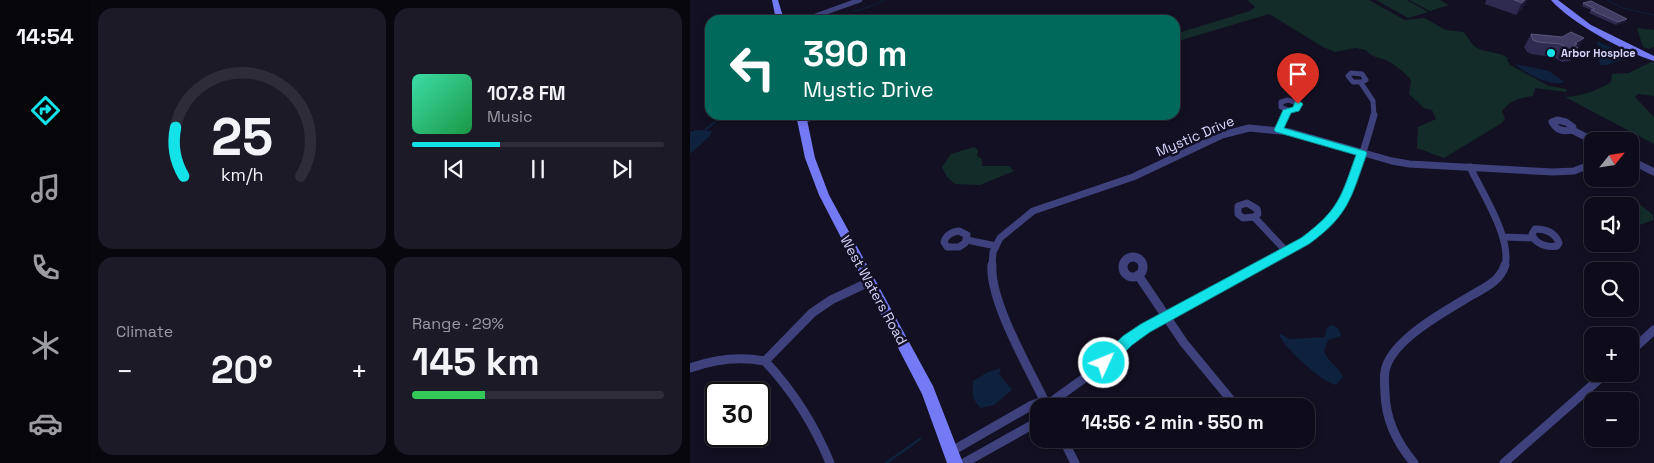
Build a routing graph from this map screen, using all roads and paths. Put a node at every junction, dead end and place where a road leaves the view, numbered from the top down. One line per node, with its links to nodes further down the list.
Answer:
1 (775, 0): 4 (street)
2 (860, 0): 5 (street)
3 (1554, 0): 6 (street)
4 (779, 15)
5 (818, 15)
6 (1654, 58)
7 (1361, 83): 13 (street)
8 (1288, 110): 10 (street)
9 (801, 120): 25 (street, West Waters Road)
10 (1279, 130): 13 (street, Mystic Drive); 22 (street, Mystic Drive)
11 (1572, 130): 12 (street)
12 (1584, 136)
13 (1362, 153): 15 (street, Mystic Drive); 23 (street)
14 (1639, 164): 17 (street)
15 (1470, 167): 16 (street, Mystic Drive); 19 (street)
16 (1584, 167)
17 (1654, 172)
18 (1254, 217): 23 (street)
19 (1503, 237): 20 (street); 42 (street)
20 (1533, 238)
21 (967, 240): 22 (street)
22 (996, 246): 32 (street, Mystic Drive)
23 (1286, 251): 26 (street)
24 (1138, 275): 26 (street)
25 (869, 282): 29 (street); 38 (street, West Waters Road)
26 (1165, 318): 33 (street); 34 (street)
27 (1654, 330): 28 (street)
28 (1639, 344)
29 (765, 361): 30 (street); 39 (street)
30 (690, 368)
31 (1596, 382): 43 (street)
32 (1043, 398)
33 (1059, 398)
34 (1229, 398)
35 (1030, 406): 38 (street)
36 (1030, 426): 40 (street)
37 (1068, 448): 41 (street)
38 (953, 457)
39 (830, 463)
40 (964, 463)
41 (1075, 463)
42 (1414, 463)
43 (1504, 463)

